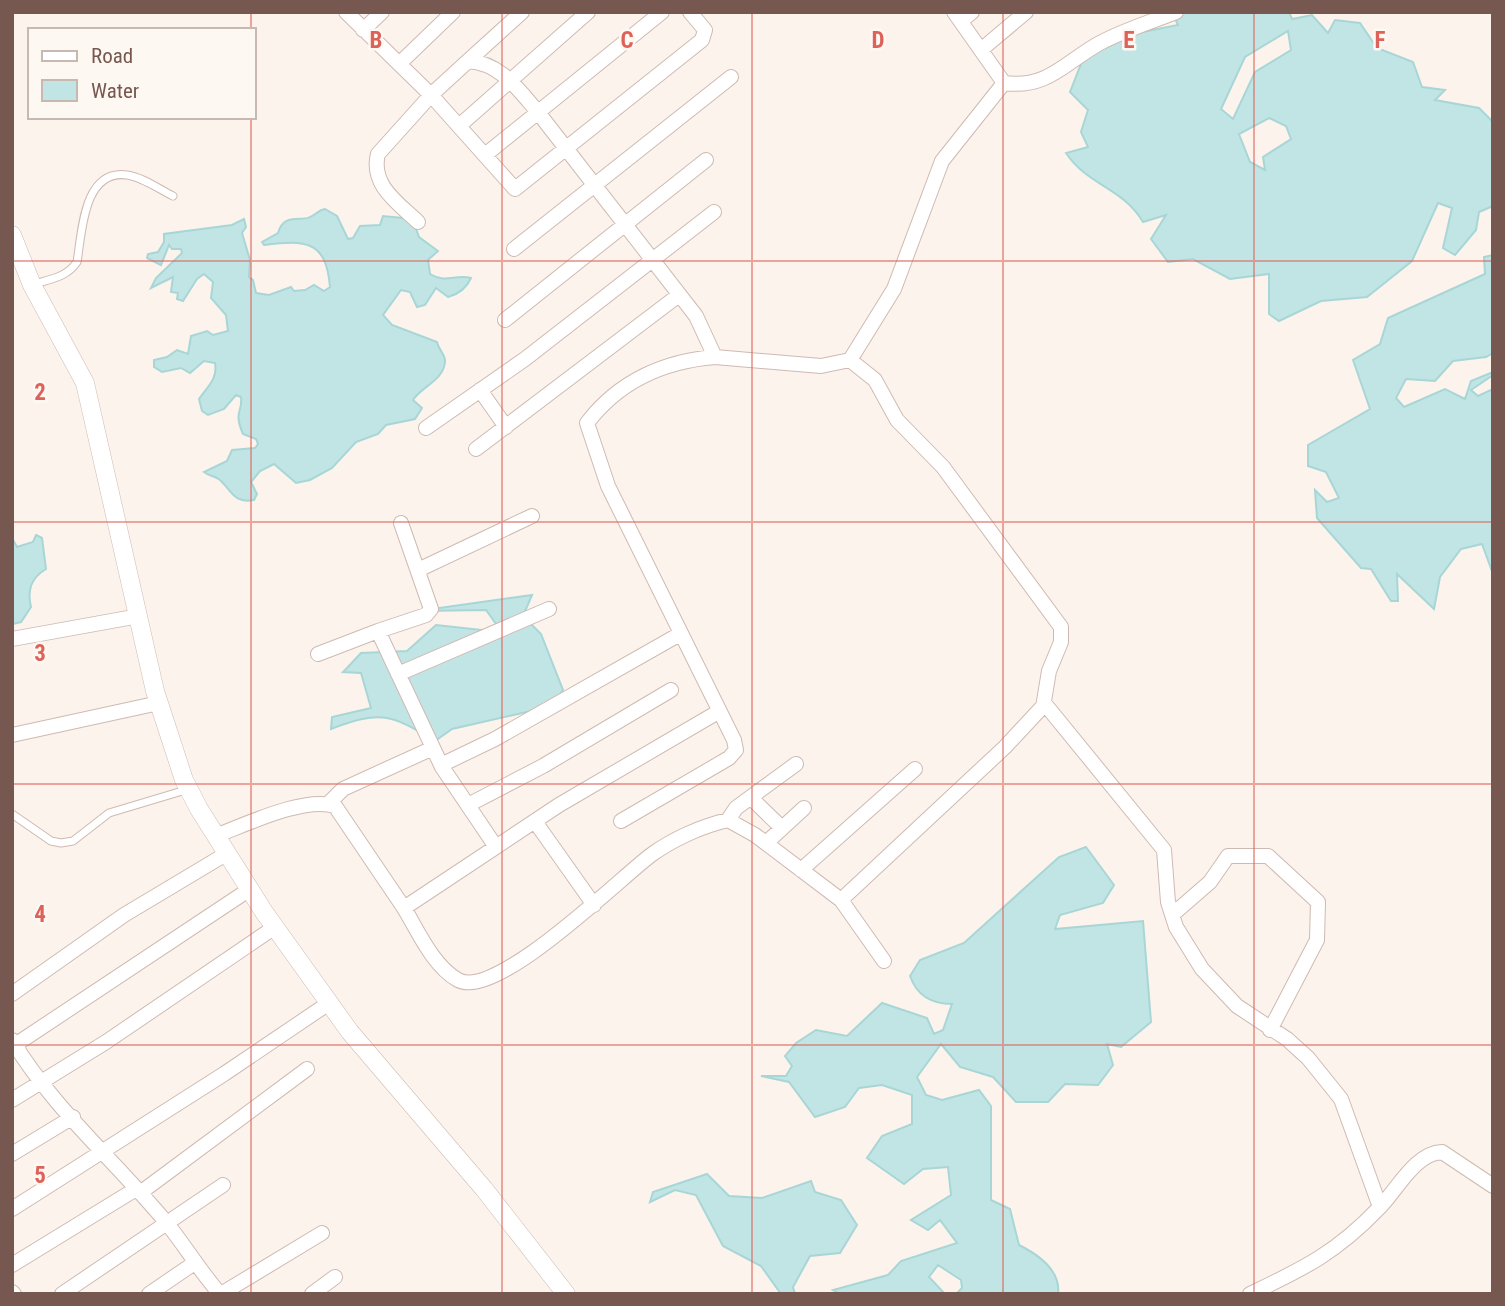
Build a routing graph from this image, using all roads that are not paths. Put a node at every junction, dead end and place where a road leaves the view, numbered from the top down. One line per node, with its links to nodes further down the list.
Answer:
1 (346, 12): 11 (street)
2 (382, 12): 11 (street)
3 (453, 12): 14 (street)
4 (522, 12): 13 (street)
5 (587, 12): 16 (street)
6 (662, 12): 19 (street)
7 (690, 12): 21 (street)
8 (1026, 12): 12 (street)
9 (1175, 12): 17 (street)
10 (962, 15): 12 (street)
11 (363, 30): 14 (street)
12 (982, 49): 17 (street)
13 (468, 61): 16 (street); 18 (street)
14 (399, 64): 18 (street)
15 (731, 77): 24 (street)
16 (511, 81): 19 (street); 20 (street)
17 (1004, 83): 37 (street)
18 (431, 95): 20 (street); 27 (street)
19 (537, 111): 21 (street); 22 (street)
20 (459, 126): 22 (street)
21 (565, 147): 22 (street); 24 (street)
22 (485, 155)
23 (706, 160): 28 (street)
24 (594, 184): 28 (street); 30 (street)
25 (173, 196): 33 (lane)
26 (714, 212): 31 (street)
27 (418, 222)
28 (624, 223): 31 (street); 35 (street)
29 (12, 235): 32 (street)
30 (514, 249)
31 (651, 258): 34 (street); 38 (street)
32 (16, 261): 33 (street)
33 (32, 285): 46 (street)
34 (679, 295): 36 (street); 39 (street)
35 (505, 320)
36 (715, 357): 37 (street); 48 (street)
37 (850, 360): 54 (street)
38 (480, 390): 39 (street); 40 (street)
39 (506, 427): 41 (street)
40 (426, 428)
41 (476, 449)
42 (532, 516): 44 (street)
43 (401, 523): 44 (street)
44 (418, 569): 47 (street)
45 (549, 609): 51 (street)
46 (139, 616): 49 (street); 53 (street)
47 (378, 631): 50 (street); 51 (street)
48 (680, 634): 55 (street); 59 (street)
49 (12, 639)
50 (318, 654)
51 (398, 674): 57 (street)
52 (671, 690): 64 (street)
53 (159, 703): 56 (street); 61 (street)
54 (1043, 707): 77 (street); 80 (street)
55 (718, 712): 68 (street); 69 (street)
56 (12, 735)
57 (433, 748): 59 (street); 63 (street)
58 (796, 764): 62 (street)
59 (441, 765): 64 (street)
60 (915, 769): 75 (street)
61 (189, 789): 66 (lane); 71 (street)
62 (751, 798): 67 (street); 70 (street)
63 (328, 804): 71 (street); 79 (street)
64 (468, 806): 73 (street)
65 (804, 808): 70 (street)
66 (12, 814)
67 (728, 820): 72 (street); 78 (street)
68 (621, 821)
69 (536, 823): 73 (street); 78 (street)
70 (782, 828): 72 (street)
71 (215, 836): 74 (street)
72 (766, 843): 75 (street)
73 (496, 847): 79 (street)
74 (226, 853): 76 (street); 83 (street)
75 (801, 870): 77 (street)
76 (250, 889): 81 (street); 86 (street)
77 (841, 900): 82 (street)
78 (594, 905): 79 (street)
79 (404, 908)
80 (1172, 915): 85 (street); 85 (street)
81 (275, 927): 84 (street); 88 (street)
82 (884, 961)
83 (12, 994)
84 (330, 1003): 91 (street); 107 (street)
85 (1270, 1030): 96 (street)
86 (14, 1042): 88 (street)
87 (307, 1069): 95 (street)
88 (43, 1081): 89 (street); 90 (street)
89 (12, 1100)
90 (73, 1117): 91 (street); 92 (street)
91 (103, 1151): 95 (street); 97 (street)
92 (12, 1154)
93 (223, 1185): 98 (street)
94 (1493, 1186): 96 (street)
95 (138, 1191): 98 (street); 101 (street)
96 (1380, 1208): 108 (street)
97 (12, 1209)
98 (167, 1223): 100 (street); 103 (street)
99 (322, 1233): 105 (street)
100 (193, 1264): 104 (street); 105 (street)
101 (12, 1265)
102 (335, 1277): 106 (street)
103 (62, 1294)
104 (149, 1294)
105 (220, 1294)
106 (312, 1294)
107 (566, 1294)
108 (1250, 1294)

